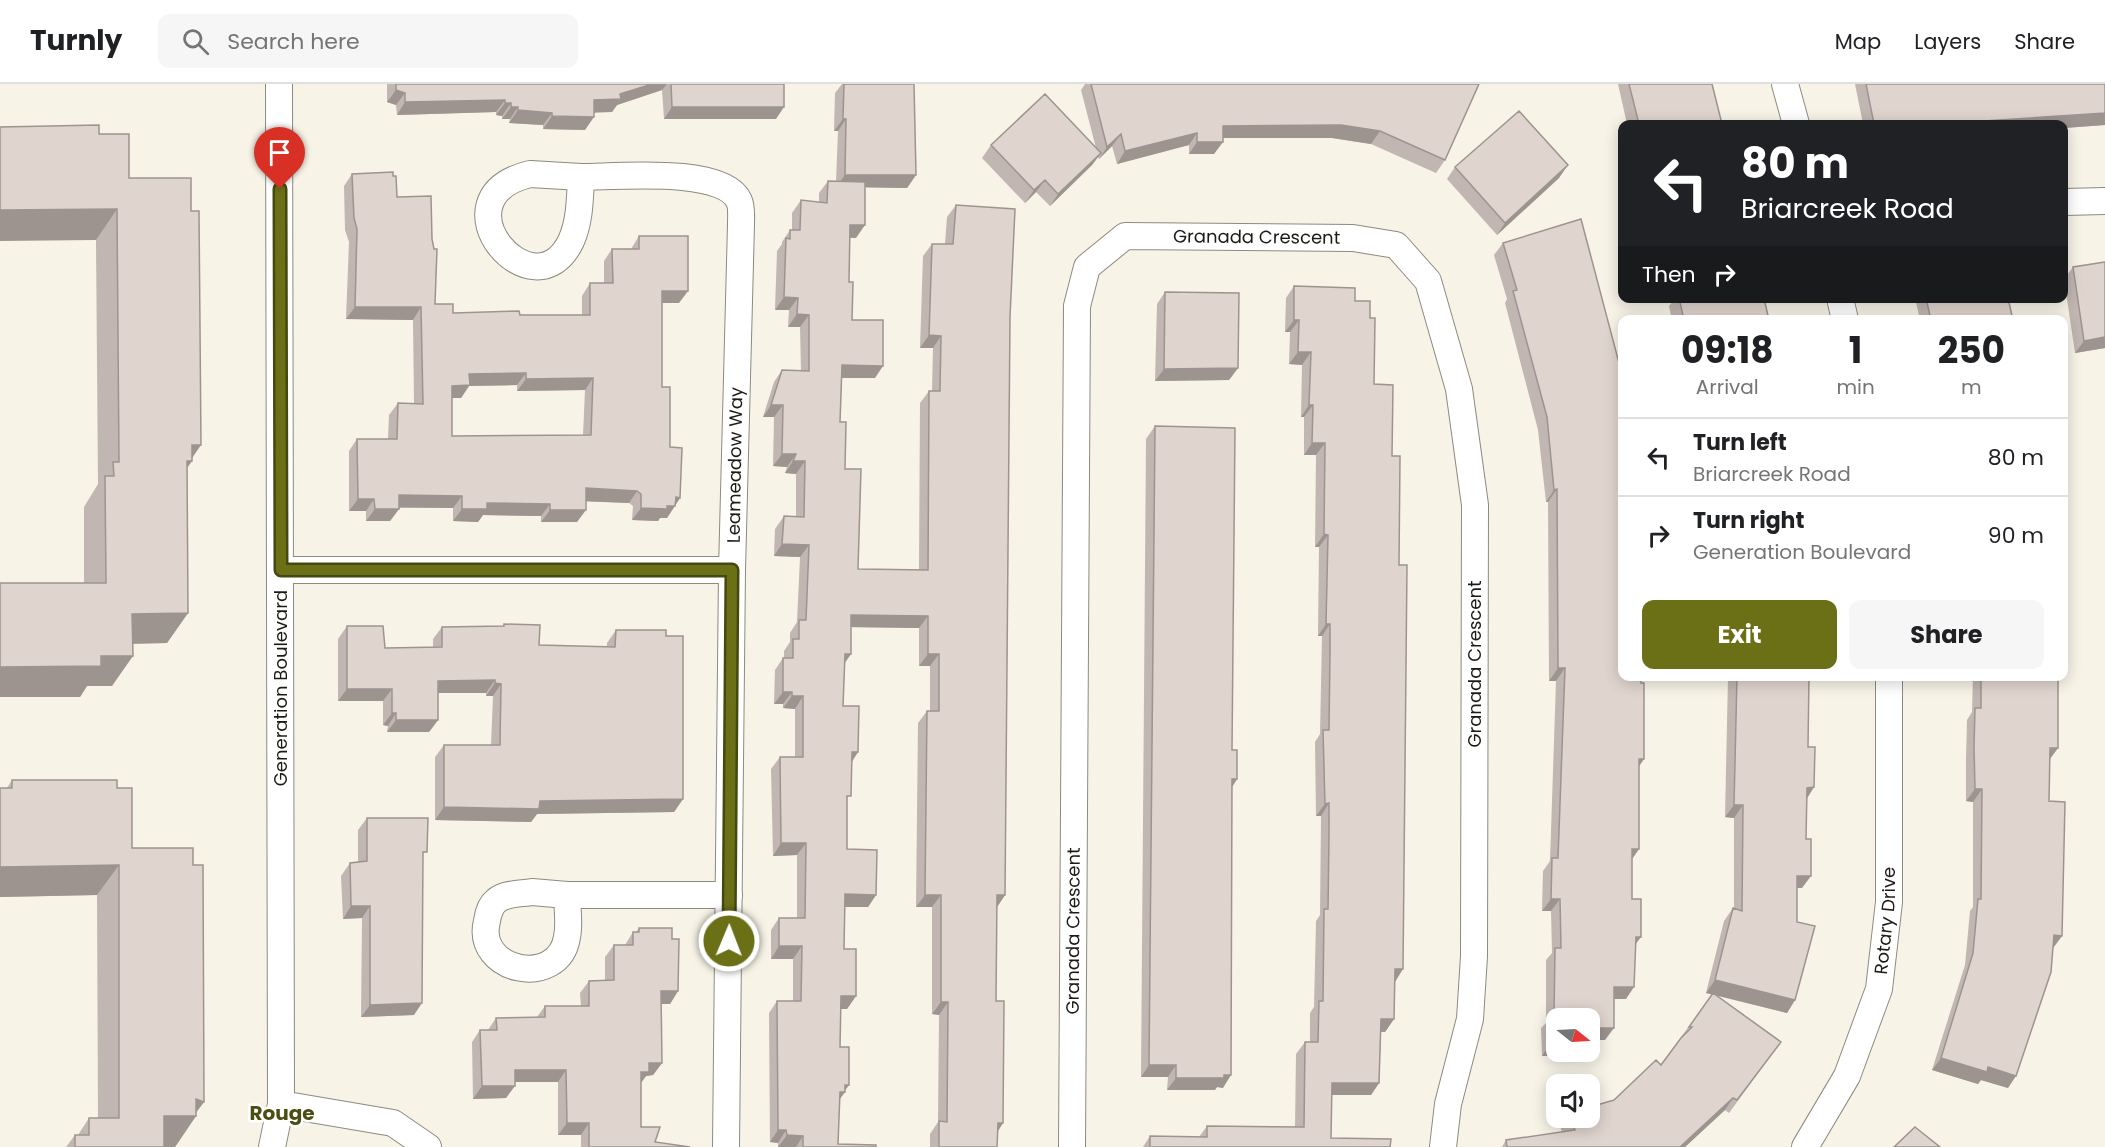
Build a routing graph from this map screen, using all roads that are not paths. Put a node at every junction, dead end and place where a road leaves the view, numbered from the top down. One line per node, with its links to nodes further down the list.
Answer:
1 (279, 84): 7 (street, Generation Boulevard)
2 (1785, 84): 3 (street)
3 (1795, 120)
4 (581, 177): 8 (street, Leameadow Way)
5 (2105, 201): 6 (street)
6 (2068, 202)
7 (281, 570): 8 (street); 12 (street, Generation Boulevard)
8 (732, 570): 11 (street, Leameadow Way)
9 (1889, 681): 18 (street, Rotary Drive)
10 (567, 895): 11 (street)
11 (729, 896): 15 (street, Leameadow Way)
12 (281, 1104): 13 (street, Generation Boulevard); 14 (street)
13 (272, 1147)
14 (428, 1147)
15 (726, 1147)
16 (1072, 1147): 17 (street, Granada Crescent)
17 (1443, 1147)
18 (1805, 1147)

